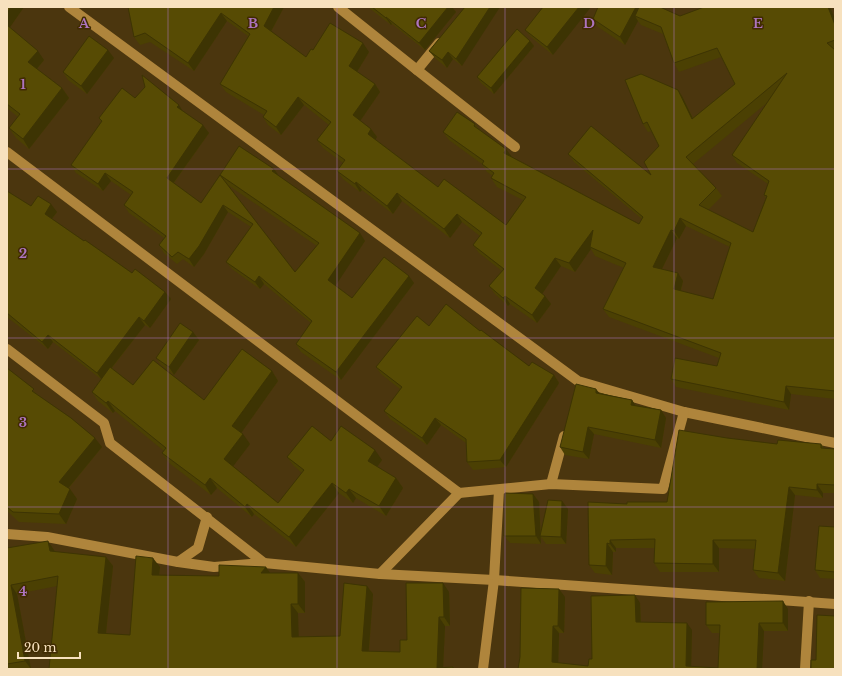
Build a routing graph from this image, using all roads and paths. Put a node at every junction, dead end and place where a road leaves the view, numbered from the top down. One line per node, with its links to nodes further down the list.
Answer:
1 (68, 7): 8 (street)
2 (338, 7): 4 (street)
3 (445, 36): 4 (street)
4 (417, 70): 5 (street)
5 (515, 147)
6 (7, 152): 13 (street)
7 (7, 348): 14 (street)
8 (684, 412): 10 (street); 11 (street)
9 (566, 425): 11 (street)
10 (835, 443)
11 (551, 484): 12 (street)
12 (499, 490): 13 (street); 19 (street)
13 (459, 493): 18 (street)
14 (207, 517): 16 (street); 17 (street)
15 (7, 534): 16 (street)
16 (178, 562): 17 (street)
17 (264, 563): 18 (street)
18 (380, 574): 19 (street)
19 (494, 580): 20 (street); 22 (street)
20 (809, 601): 21 (street); 23 (street)
21 (835, 604)
22 (483, 669)
23 (805, 669)

